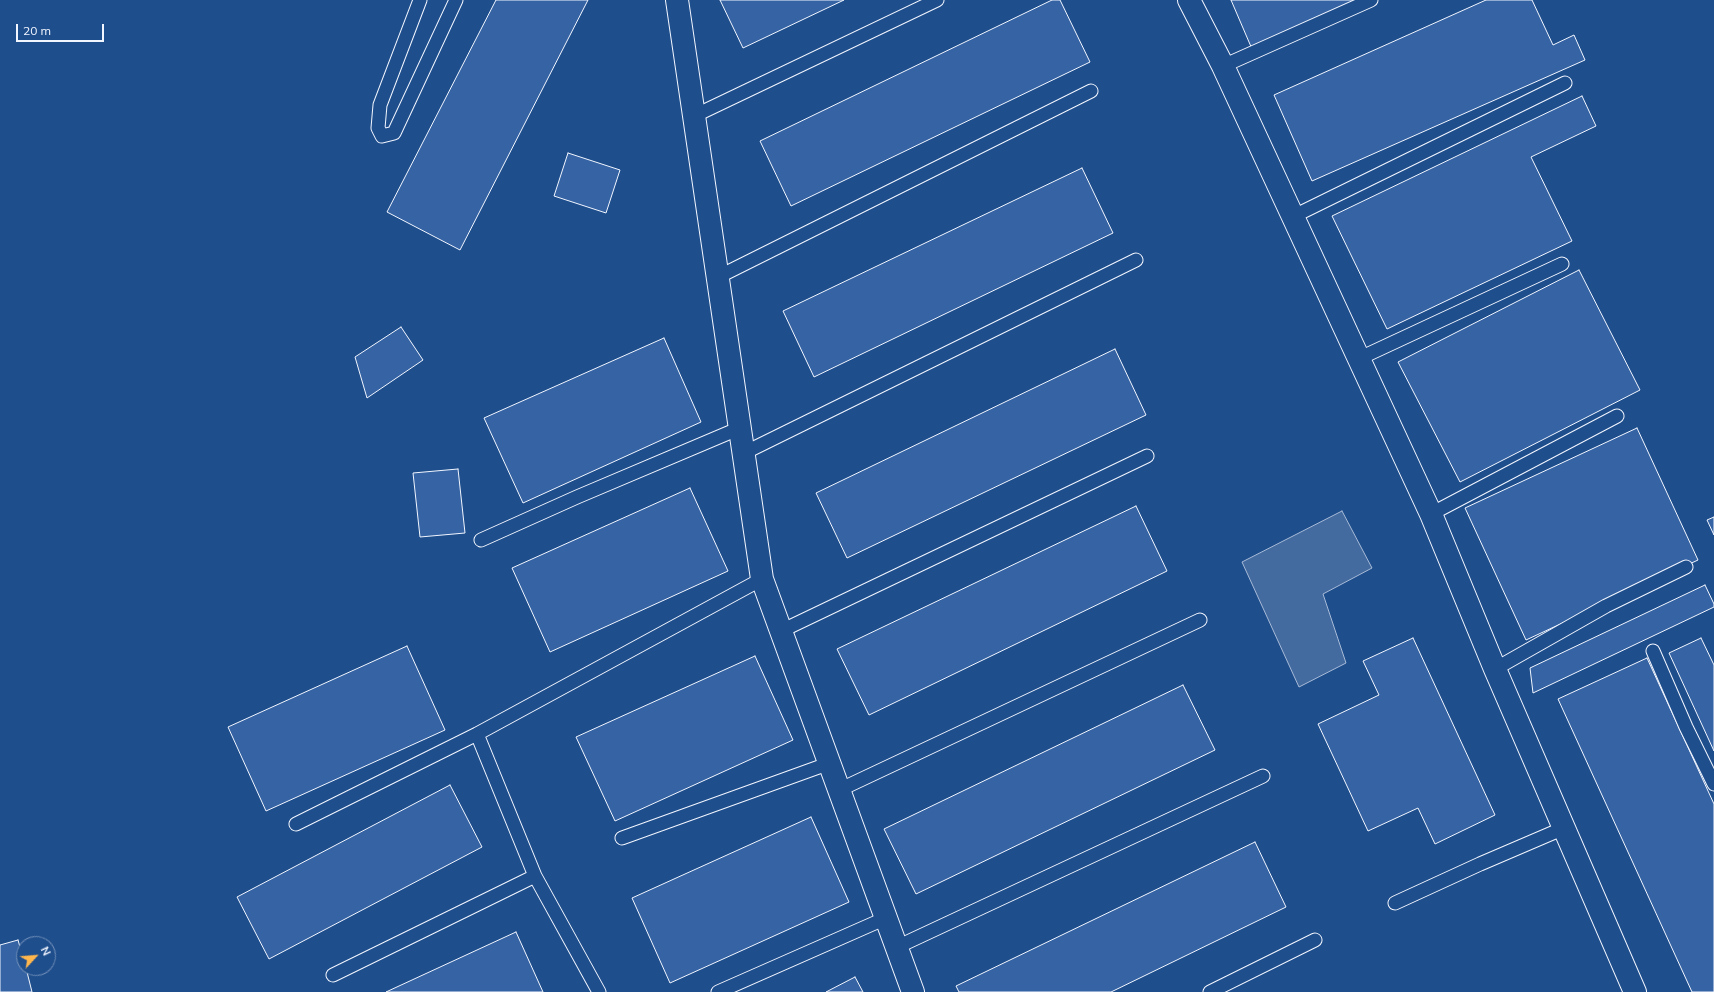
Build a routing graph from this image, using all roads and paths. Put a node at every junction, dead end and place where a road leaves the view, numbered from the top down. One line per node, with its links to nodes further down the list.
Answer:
1 (420, 0): 2 (lane)
2 (456, 0)
3 (677, 0): 10 (street)
4 (937, 0): 10 (lane)
5 (1189, 0): 7 (street)
6 (1371, 0): 7 (lane)
7 (1224, 66): 11 (street)
8 (1565, 83): 11 (lane)
9 (1091, 91): 14 (lane)
10 (694, 116): 14 (street)
11 (1292, 217): 15 (street)
12 (1136, 260): 18 (lane)
13 (1562, 264): 15 (lane)
14 (718, 277): 17 (street)
15 (1358, 359): 20 (street)
16 (1617, 416): 20 (lane)
17 (740, 428): 18 (street); 21 (lane)
18 (744, 453): 23 (street)
19 (1146, 456): 25 (lane)
20 (1431, 514): 27 (street)
21 (481, 540)
22 (1686, 567): 27 (lane)
23 (762, 579): 25 (street); 28 (lane)
24 (1200, 620): 32 (lane)
25 (781, 631): 29 (street)
26 (1652, 651): 31 (lane)
27 (1495, 669): 34 (street)
28 (477, 734): 33 (lane); 36 (lane)
29 (830, 764): 32 (street); 35 (lane)
30 (1263, 776): 40 (lane)
31 (1714, 784)
32 (839, 790): 38 (street)
33 (296, 824)
34 (1564, 828): 37 (lane); 46 (street)
35 (622, 838)
36 (535, 876): 41 (lane); 42 (lane)
37 (1395, 903)
38 (886, 918): 40 (street); 43 (lane)
39 (1315, 940): 45 (lane)
40 (897, 947): 44 (street)
41 (333, 975)
42 (599, 992)
43 (718, 992)
44 (913, 992)
45 (1210, 992)
46 (1635, 992)

